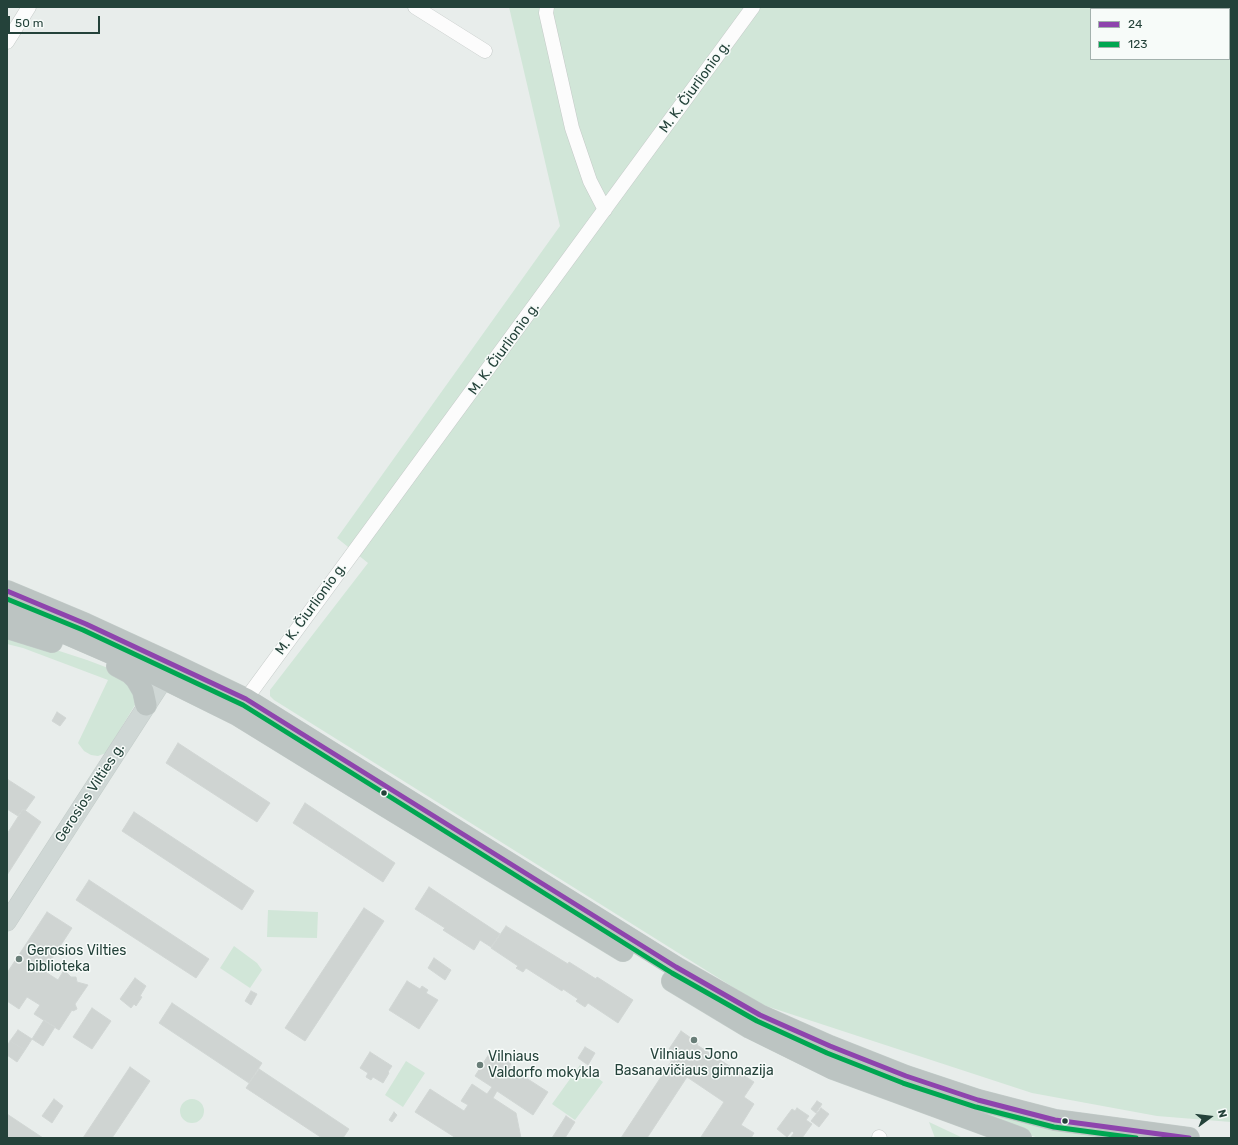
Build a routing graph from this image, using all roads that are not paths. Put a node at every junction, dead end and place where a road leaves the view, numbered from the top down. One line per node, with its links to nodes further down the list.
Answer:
1 (29, 7): 5 (street)
2 (415, 7): 6 (street)
3 (546, 7): 7 (street)
4 (753, 7): 7 (street, M. K. Čiurlionio g.)
5 (7, 42)
6 (484, 51)
7 (605, 210): 14 (street, M. K. Čiurlionio g.)
8 (7, 591): 13 (highway)
9 (7, 611): 11 (highway)
10 (7, 628): 12 (highway)
11 (55, 629): 12 (highway); 13 (highway)
12 (109, 663): 15 (highway)
13 (168, 671): 14 (highway); 15 (main road, Gerosios Vilties g.); 17 (highway)
14 (250, 694): 20 (highway)
15 (146, 705): 16 (main road, Gerosios Vilties g.)
16 (7, 922)
17 (833, 1069): 18 (highway); 19 (highway)
18 (979, 1138)
19 (1021, 1138)
20 (1189, 1138)

